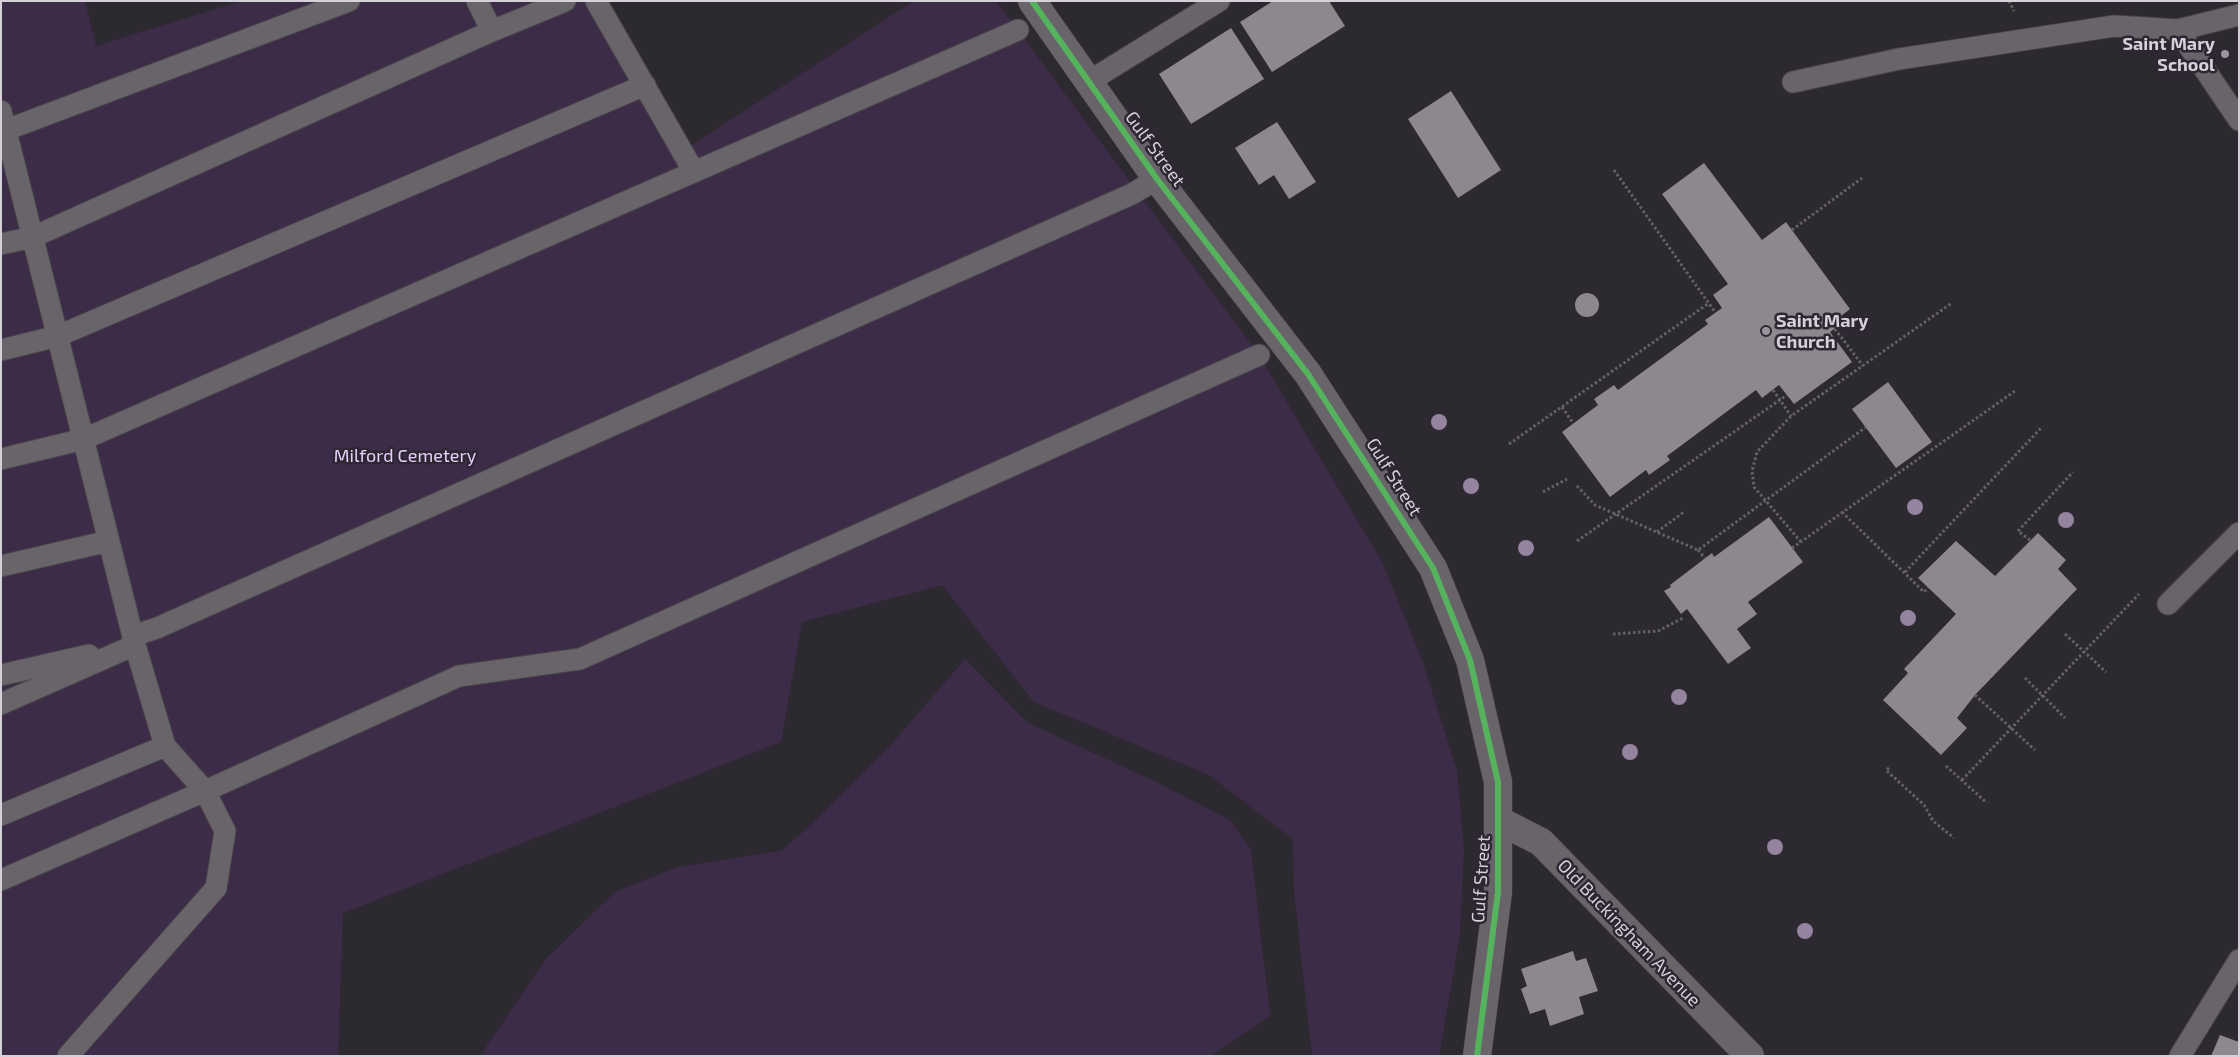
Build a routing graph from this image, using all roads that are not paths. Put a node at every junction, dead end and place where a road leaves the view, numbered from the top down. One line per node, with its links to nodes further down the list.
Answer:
1 (349, 1): 14 (lane)
2 (477, 1): 10 (lane)
3 (565, 1): 10 (lane)
4 (596, 1): 13 (lane)
5 (1032, 1): 11 (street, Gulf Street)
6 (1219, 1): 11 (lane)
7 (2239, 15): 9 (lane)
8 (1018, 30): 16 (lane)
9 (2178, 30): 12 (lane); 15 (lane)
10 (492, 31): 18 (lane)
11 (1088, 82): 17 (street, Gulf Street)
12 (1793, 82)
13 (645, 85): 16 (lane); 20 (lane)
14 (4, 120): 18 (lane)
15 (2239, 120)
16 (694, 172): 23 (lane)
17 (1157, 179): 29 (lane); 35 (street, Gulf Street)
18 (33, 238): 19 (lane); 20 (lane)
19 (1, 244)
20 (58, 336): 21 (lane); 23 (lane)
21 (1, 350)
22 (1259, 355): 33 (lane)
23 (84, 439): 24 (lane); 26 (lane)
24 (1, 459)
25 (2239, 533): 28 (lane)
26 (109, 541): 27 (lane); 29 (lane)
27 (1, 566)
28 (2168, 604)
29 (134, 640): 30 (lane); 31 (lane); 32 (lane)
30 (1, 675)
31 (1, 704)
32 (165, 746): 33 (lane); 34 (lane)
33 (205, 791): 36 (lane); 38 (lane)
34 (1, 815)
35 (1500, 821): 39 (street, Gulf Street); 40 (street, Old Buckingham Avenue)
36 (1, 880)
37 (2239, 960): 41 (lane)
38 (68, 1056)
39 (1477, 1056)
40 (1750, 1056)
41 (2180, 1056)

